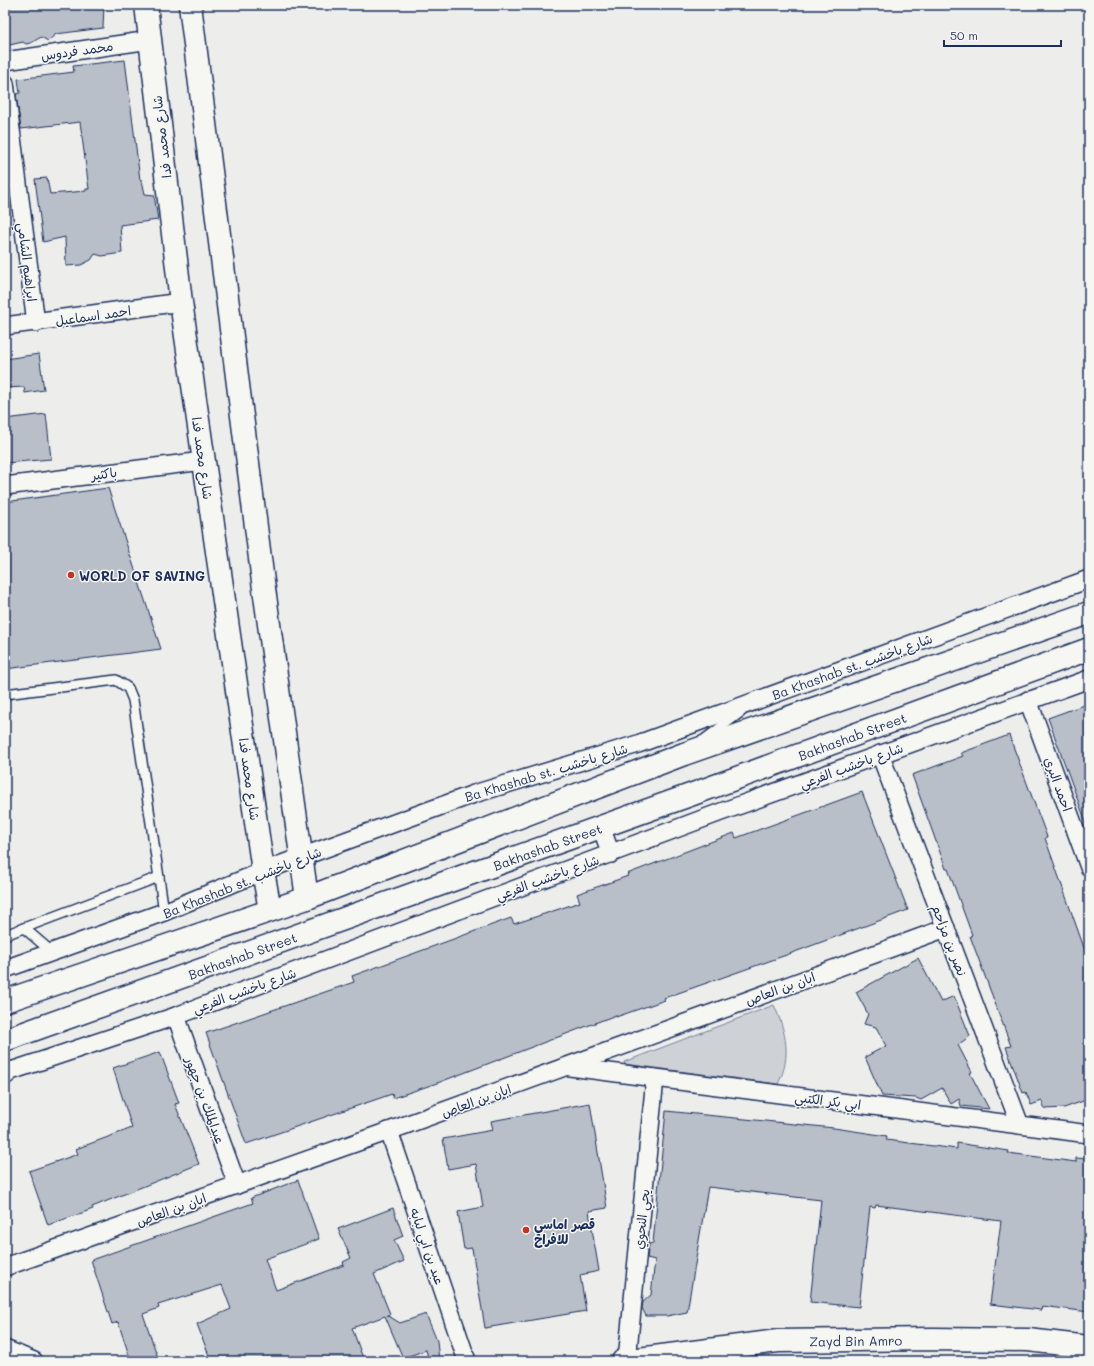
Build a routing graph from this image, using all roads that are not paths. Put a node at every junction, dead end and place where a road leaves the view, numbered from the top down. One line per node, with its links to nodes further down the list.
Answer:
1 (146, 5): 3 (main road, شارع محمد فدا)
2 (190, 5): 22 (main road)
3 (150, 40): 4 (street, محمد فردوس); 6 (main road, شارع محمد فدا)
4 (5, 61)
5 (5, 83): 7 (street, ابراهيم الشامي)
6 (181, 302): 7 (street, احمد اسماعيل); 9 (main road, شارع محمد فدا)
7 (36, 322): 8 (street, احمد اسماعيل)
8 (5, 326)
9 (203, 461): 10 (street, باكثير); 24 (main road, شارع محمد فدا)
10 (5, 486)
11 (1089, 579): 17 (street, Ba Khashab st. شارع باخشب)
12 (1089, 613): 18 (main road)
13 (1089, 649): 20 (main road, Bakhashab Street)
14 (1089, 679): 16 (street, شارع باخشب الفرعي)
15 (5, 694): 25 (lane)
16 (1028, 700): 19 (street, شارع باخشب الفرعي); 23 (street, احمد البري)
17 (755, 701): 18 (lane); 22 (street, Ba Khashab st. شارع باخشب)
18 (684, 754): 26 (main road)
19 (880, 754): 21 (street, شارع باخشب الفرعي); 30 (street, نصر بن مزاحم)
20 (601, 827): 21 (street); 36 (main road, Bakhashab Street)
21 (611, 854): 35 (street, شارع باخشب الفرعي)
22 (301, 858): 24 (street, Ba Khashab st. شارع باخشب); 26 (main road)
23 (1089, 867)
24 (263, 871): 27 (main road, شارع محمد فدا); 28 (street, Ba Khashab st. شارع باخشب)
25 (159, 877): 28 (lane); 29 (lane)
26 (307, 898): 27 (main road)
27 (270, 910): 34 (main road)
28 (164, 912): 32 (street, Ba Khashab st. شارع باخشب)
29 (24, 928): 31 (lane); 32 (lane)
30 (946, 928): 37 (street, ابان بن العاص); 40 (street, نصر بن مزاحم)
31 (5, 935)
32 (52, 952): 33 (street, Ba Khashab st. شارع باخشب)
33 (5, 969)
34 (5, 1001)
35 (176, 1016): 38 (street, شارع باخشب الفرعي); 43 (street, عبدالملك بن جهور)
36 (5, 1040)
37 (566, 1066): 39 (street, ابي بكر الكتبي); 41 (street, ابان بن العاص)
38 (5, 1072)
39 (656, 1078): 40 (street, ابي بكر الكتبي); 47 (street, يحي النحوي)
40 (1020, 1125): 42 (street, ابي بكر الكتبي)
41 (389, 1131): 43 (street, ابان بن العاص); 49 (street, عبد بن ابي لبابه)
42 (1089, 1134)
43 (237, 1185): 44 (street, ابان بن العاص)
44 (5, 1268)
45 (1089, 1347): 47 (main road, Zayd Bin Amro)
46 (5, 1349): 48 (street)
47 (627, 1360): 50 (main road, Zayd Bin Amro)
48 (34, 1361)
49 (467, 1361)
50 (623, 1361)

